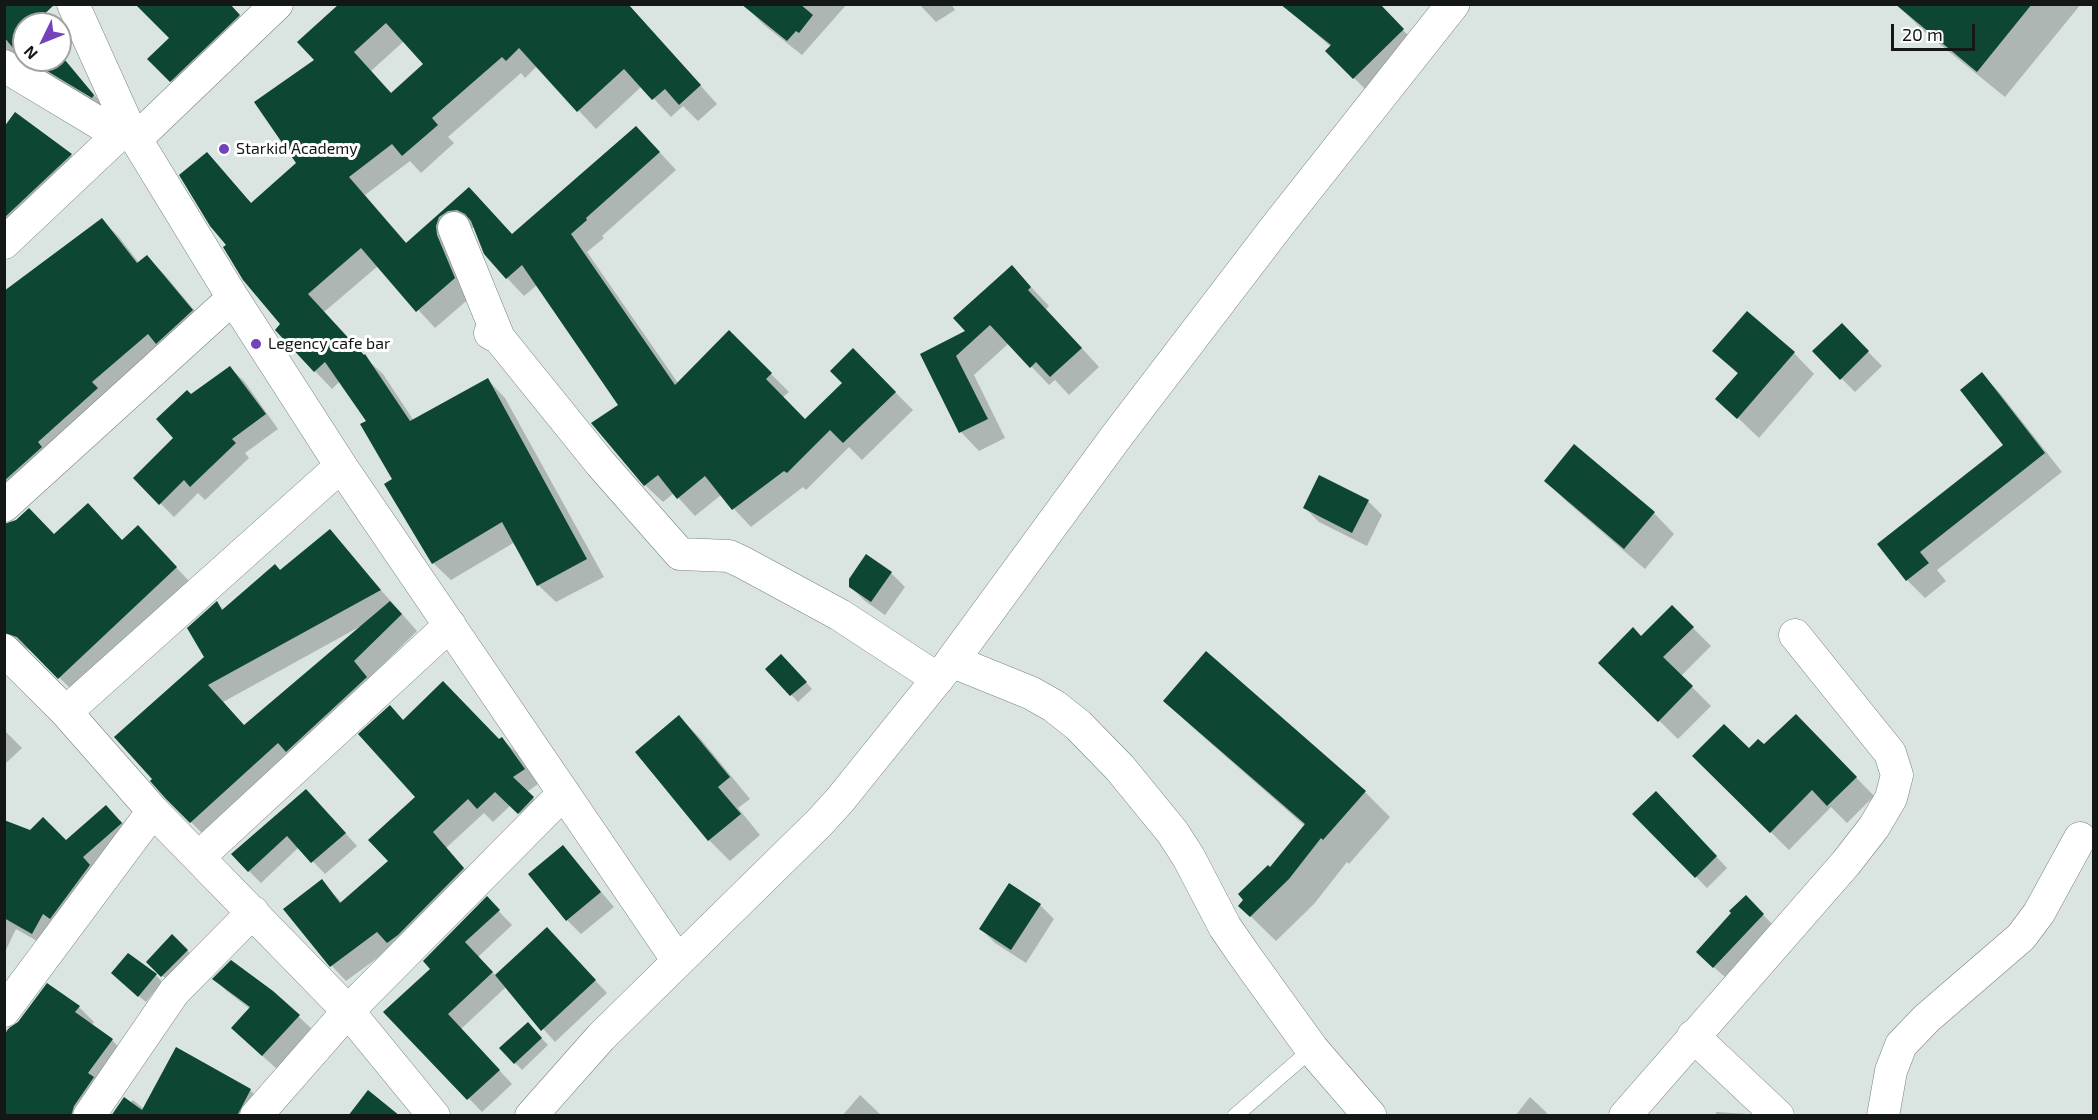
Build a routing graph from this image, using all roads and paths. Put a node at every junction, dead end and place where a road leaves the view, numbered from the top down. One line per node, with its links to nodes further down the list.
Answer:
1 (73, 4): 5 (street)
2 (277, 4): 5 (street)
3 (1453, 4): 14 (street)
4 (4, 66): 5 (street)
5 (127, 133): 7 (street); 8 (street)
6 (454, 228): 14 (street)
7 (4, 243)
8 (233, 298): 9 (street); 10 (street)
9 (342, 466): 11 (street); 15 (street)
10 (4, 506)
11 (450, 625): 16 (street); 19 (street)
12 (1795, 634): 24 (street)
13 (8, 663): 15 (street)
14 (945, 670): 21 (street); 25 (street)
15 (66, 712): 17 (street)
16 (564, 793): 21 (street); 23 (street)
17 (153, 811): 19 (street); 22 (street)
18 (2080, 838): 34 (street)
19 (199, 857): 20 (street)
20 (252, 912): 23 (street); 26 (street)
21 (678, 961): 29 (street)
22 (4, 1011)
23 (348, 1011): 27 (street); 28 (street)
24 (1693, 1036): 32 (street); 33 (street)
25 (1312, 1049): 30 (lane); 31 (street)
26 (89, 1116)
27 (256, 1116)
28 (434, 1116)
29 (531, 1116)
30 (1235, 1116)
31 (1370, 1116)
32 (1625, 1116)
33 (1778, 1116)
34 (1883, 1116)

